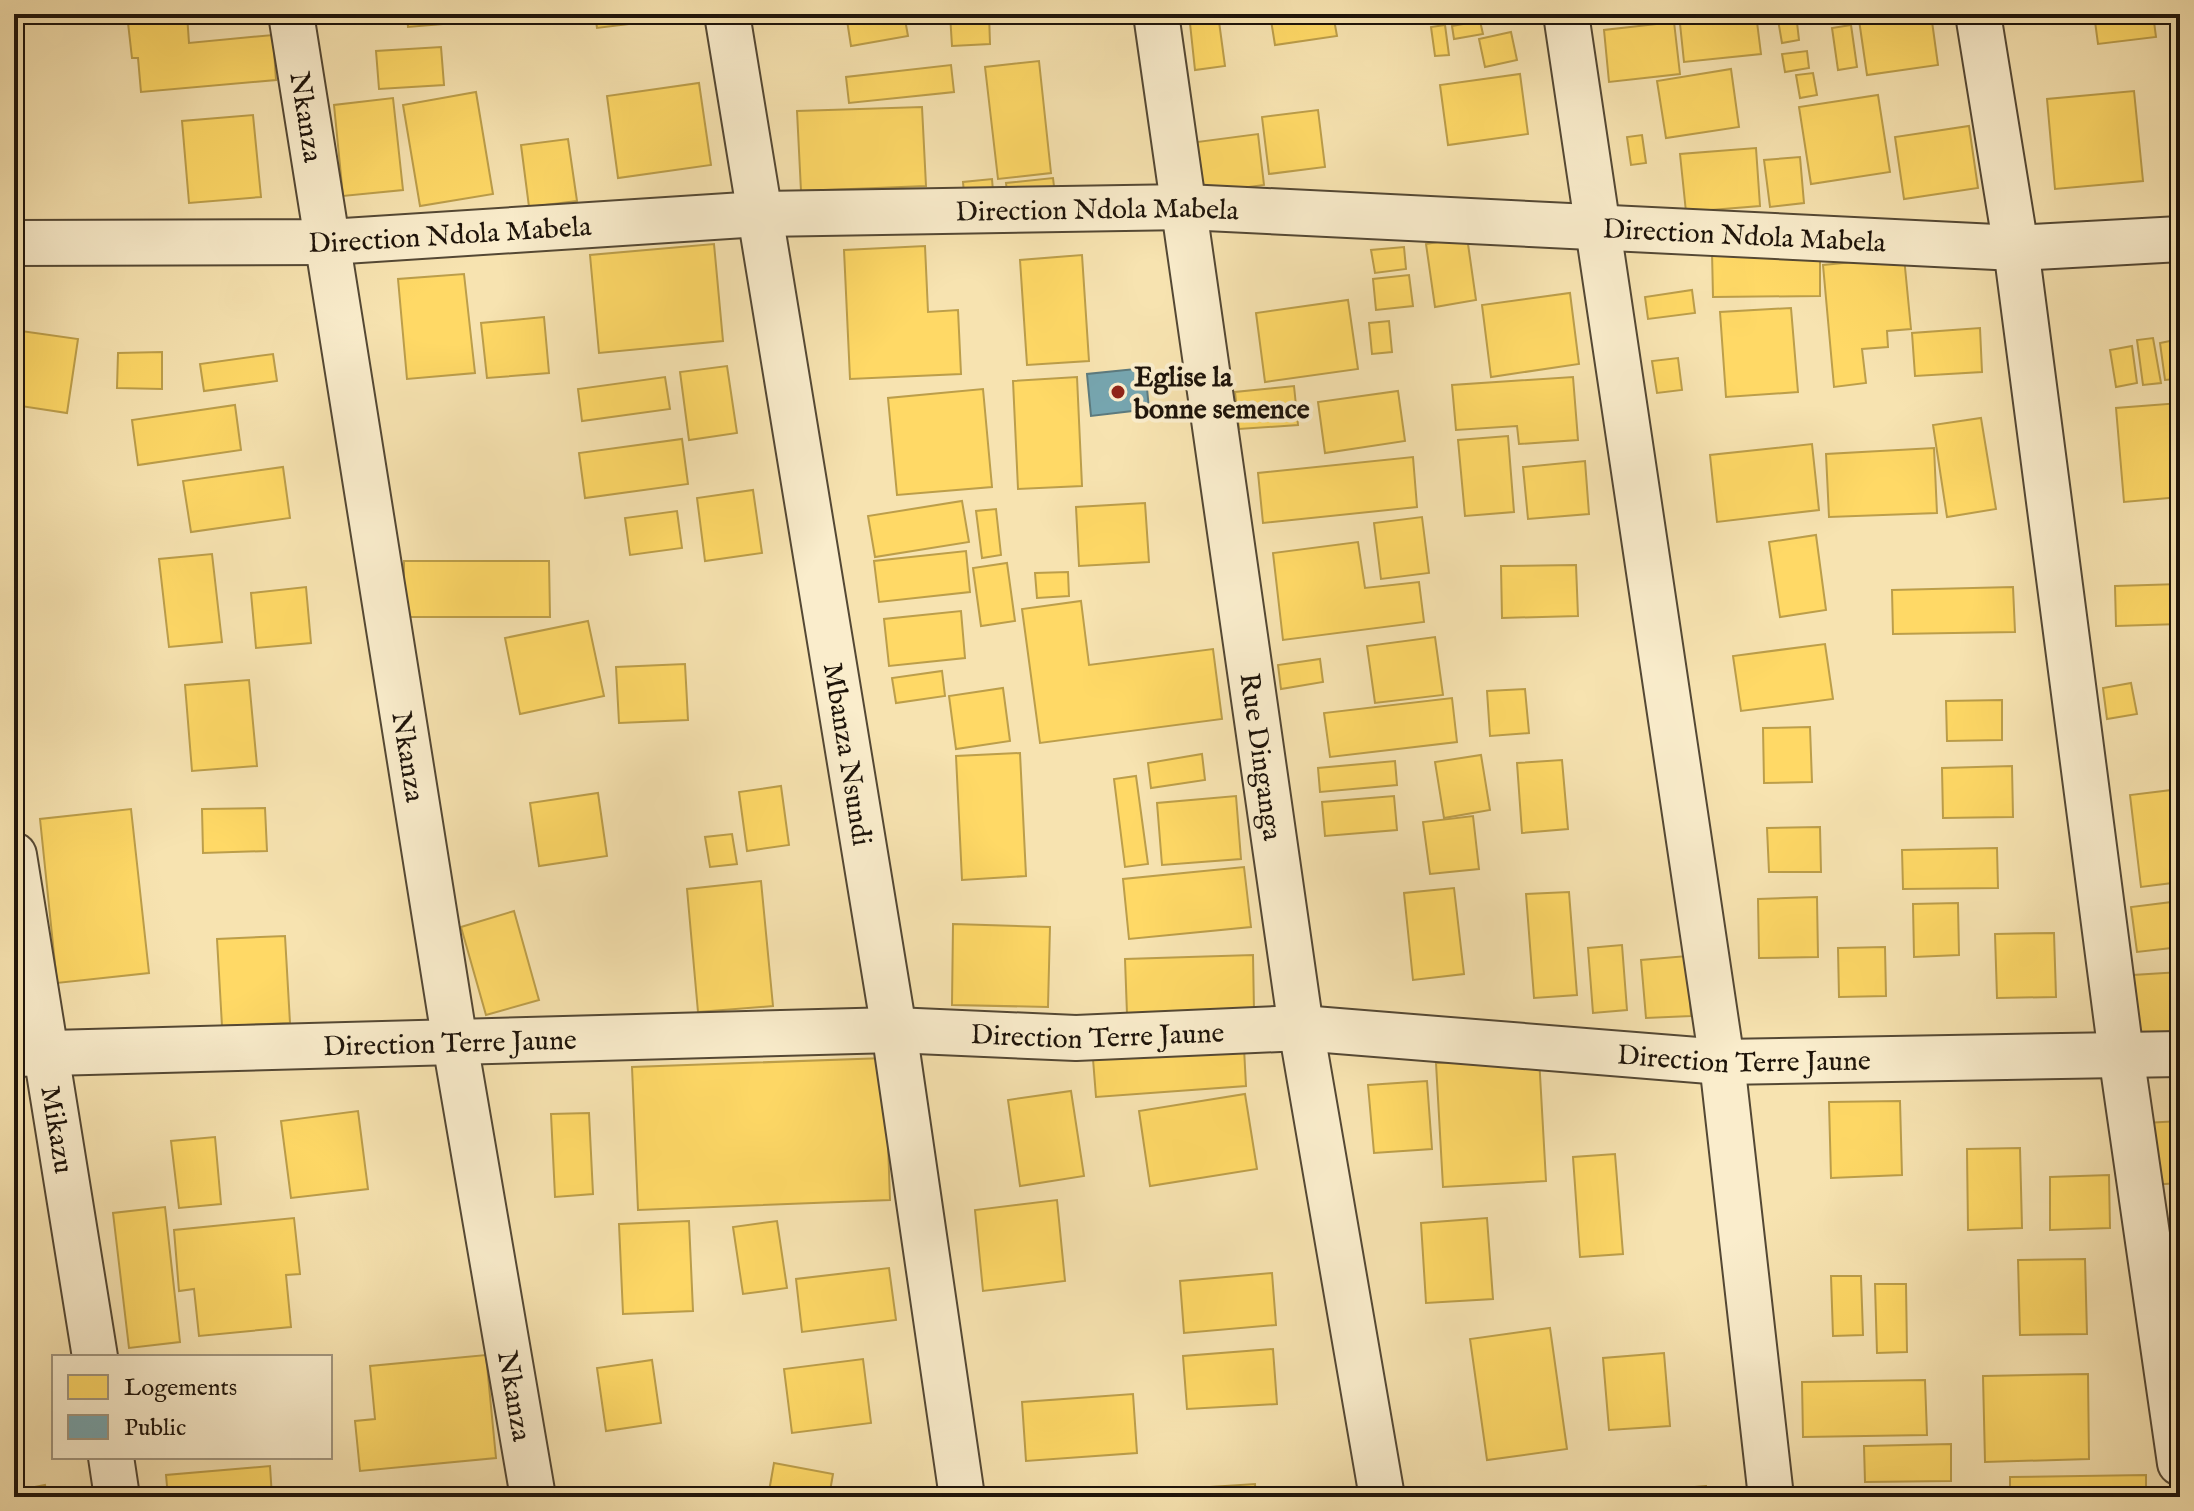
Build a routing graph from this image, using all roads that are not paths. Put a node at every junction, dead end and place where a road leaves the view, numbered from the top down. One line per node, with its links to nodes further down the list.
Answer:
1 (291, 14): 10 (street, Nkanza)
2 (727, 14): 7 (street, Mbanza Nsundi)
3 (1156, 14): 6 (street, Rue Dinganga)
4 (1566, 14): 8 (street)
5 (1978, 14): 12 (street)
6 (1186, 207): 7 (street, Direction Ndola Mabela); 8 (street, Direction Ndola Mabela); 14 (street, Rue Dinganga)
7 (759, 214): 10 (street, Direction Ndola Mabela); 15 (street, Mbanza Nsundi)
8 (1598, 226): 12 (street, Direction Ndola Mabela); 20 (street)
9 (2180, 239): 12 (street, Direction Ndola Mabela)
10 (329, 242): 11 (street, Direction Ndola Mabela); 16 (street, Nkanza)
11 (14, 243)
12 (2016, 248): 18 (street)
13 (14, 855): 17 (street, Mikazu)
14 (1301, 1028): 15 (street, Direction Terre Jaune); 20 (street, Direction Terre Jaune); 27 (street, Rue Dinganga)
15 (894, 1030): 16 (street, Direction Terre Jaune); 26 (street, Mbanza Nsundi)
16 (455, 1043): 17 (street, Direction Terre Jaune); 25 (street, Nkanza)
17 (30, 1053): 21 (street, Mikazu)
18 (2121, 1054): 19 (street, Direction Terre Jaune); 20 (street, Direction Terre Jaune); 23 (street)
19 (2180, 1054)
20 (1722, 1062): 28 (street)
21 (95, 1355)
22 (111, 1459): 24 (street)
23 (2180, 1463)
24 (117, 1497)
25 (533, 1497)
26 (962, 1497)
27 (1382, 1497)
28 (1771, 1497)

